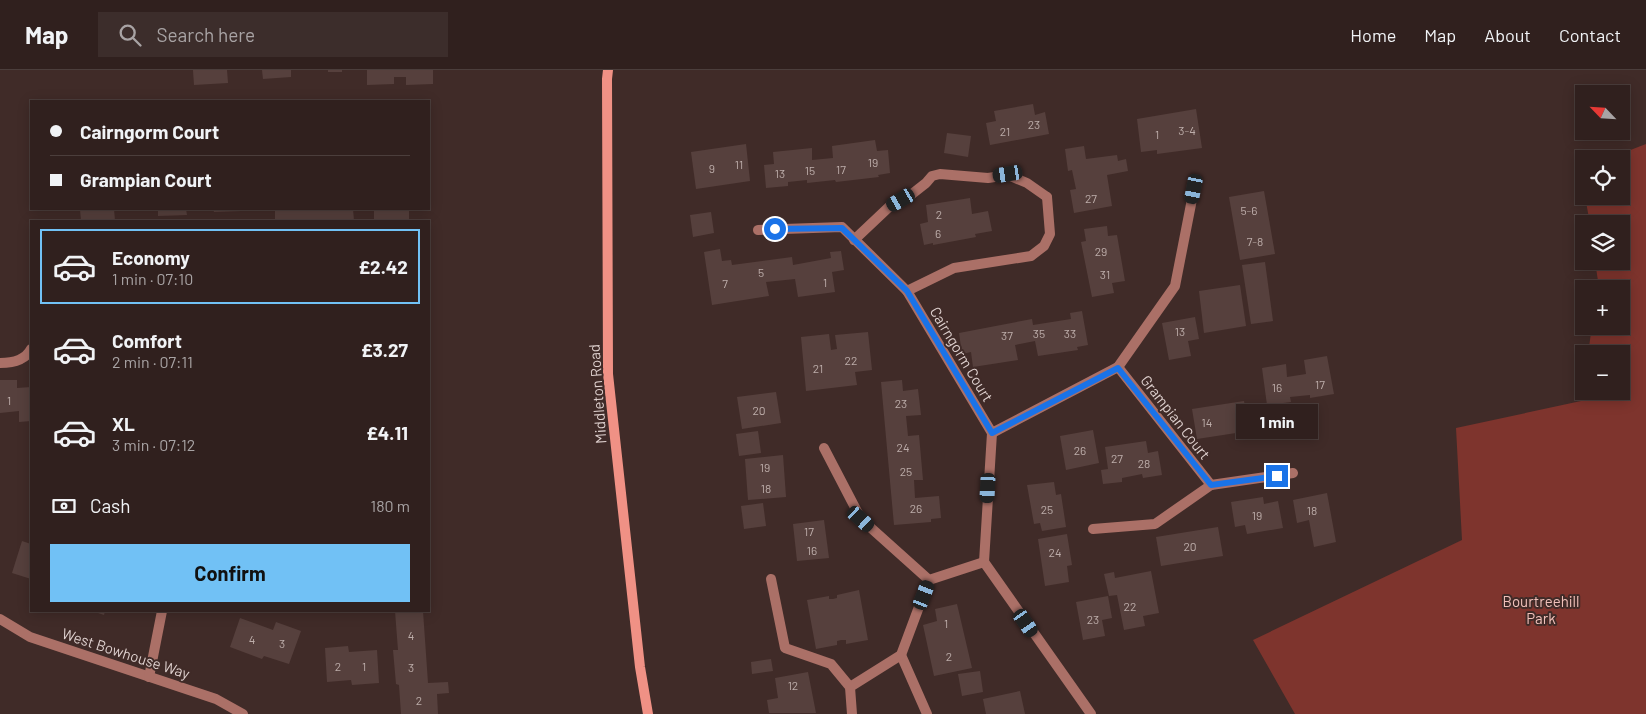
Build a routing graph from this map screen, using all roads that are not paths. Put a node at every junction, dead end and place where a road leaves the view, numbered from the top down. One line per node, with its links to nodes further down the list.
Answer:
1 (608, 70): 23 (main road, Middleton Road)
2 (1194, 189): 8 (street)
3 (758, 230): 4 (street, Cairngorm Court)
4 (854, 240): 5 (street, Cairngorm Court); 5 (street)
5 (907, 291): 9 (street, Cairngorm Court)
6 (30, 353): 7 (street)
7 (0, 364)
8 (1118, 368): 9 (street); 12 (street, Grampian Court)
9 (992, 433): 14 (street)
10 (824, 448): 16 (street)
11 (1293, 473): 12 (street)
12 (1211, 485): 13 (street)
13 (1094, 529)
14 (984, 562): 16 (street); 26 (street)
15 (771, 579): 21 (street)
16 (929, 580): 19 (street)
17 (162, 612): 20 (street)
18 (0, 619): 20 (street, West Bowhouse Way)
19 (901, 655): 21 (street); 25 (street)
20 (149, 677): 22 (street, West Bowhouse Way)
21 (850, 687): 24 (street)
22 (243, 714)
23 (648, 714)
24 (852, 714)
25 (926, 714)
26 (1091, 714)

